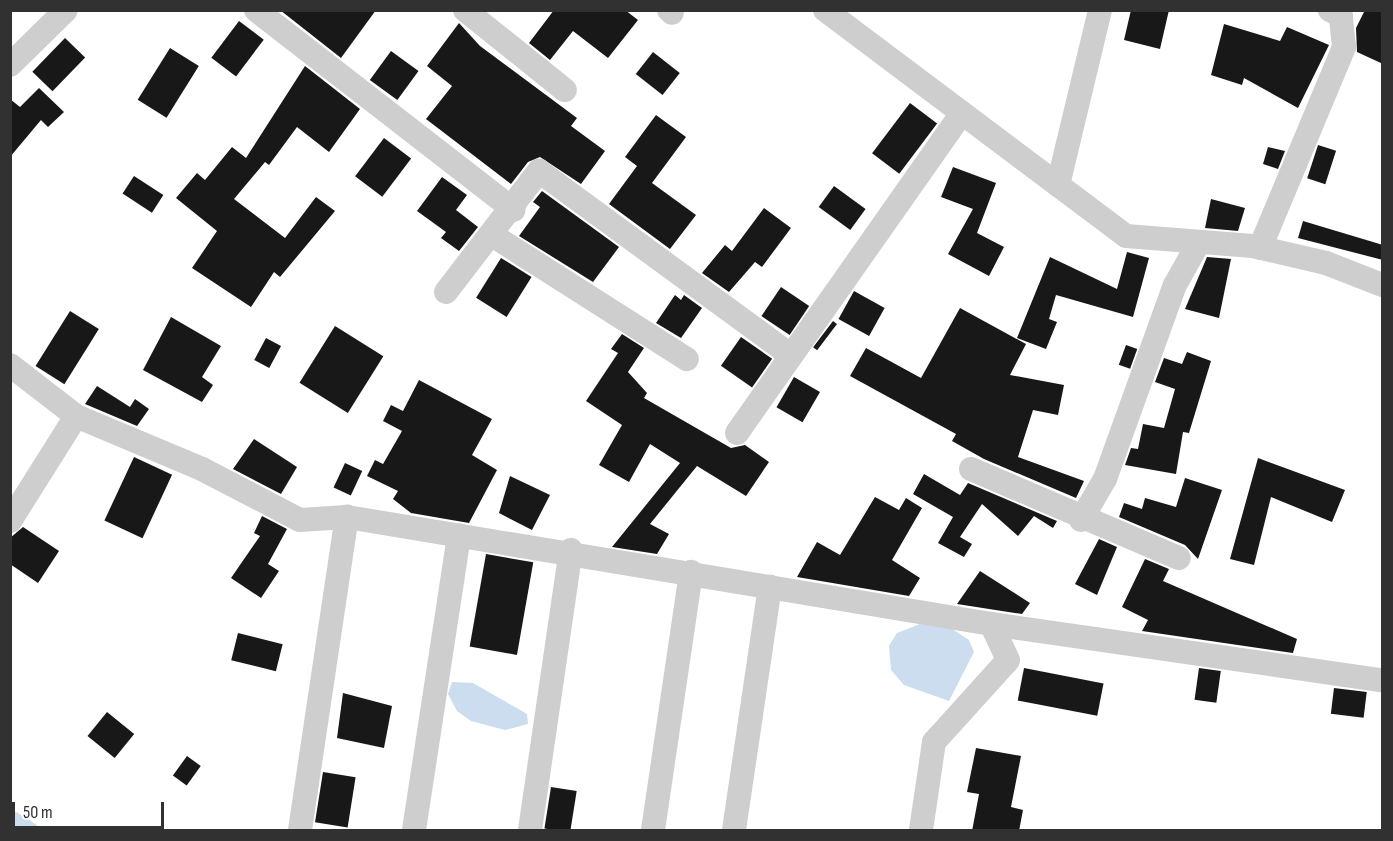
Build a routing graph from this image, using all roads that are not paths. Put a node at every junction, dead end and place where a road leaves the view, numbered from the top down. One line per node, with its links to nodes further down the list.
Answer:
1 (66, 10): 7 (street)
2 (256, 10): 11 (street)
3 (465, 10): 8 (street)
4 (825, 10): 9 (street)
5 (1100, 10): 10 (street)
6 (1330, 10): 14 (street)
7 (10, 65)
8 (565, 90)
9 (962, 113): 10 (street); 17 (street)
10 (1058, 185): 13 (street)
11 (513, 210): 12 (street); 17 (street)
12 (492, 235): 16 (street); 18 (street)
13 (1199, 242): 14 (street); 24 (street)
14 (1260, 248): 15 (street)
15 (1383, 285)
16 (446, 292)
17 (789, 354): 21 (street)
18 (687, 359)
19 (10, 365): 20 (street)
20 (76, 417): 23 (street); 25 (street)
21 (737, 433)
22 (971, 469): 24 (street)
23 (347, 517): 26 (street); 33 (street)
24 (1082, 520): 28 (street)
25 (10, 521)
26 (459, 535): 27 (street); 34 (street)
27 (571, 550): 29 (street); 35 (street)
28 (1179, 558)
29 (691, 572): 30 (street); 36 (street)
30 (770, 587): 31 (street); 37 (street)
31 (991, 624): 32 (street); 38 (street)
32 (1383, 680)
33 (300, 831)
34 (414, 831)
35 (530, 831)
36 (653, 831)
37 (734, 831)
38 (921, 831)

